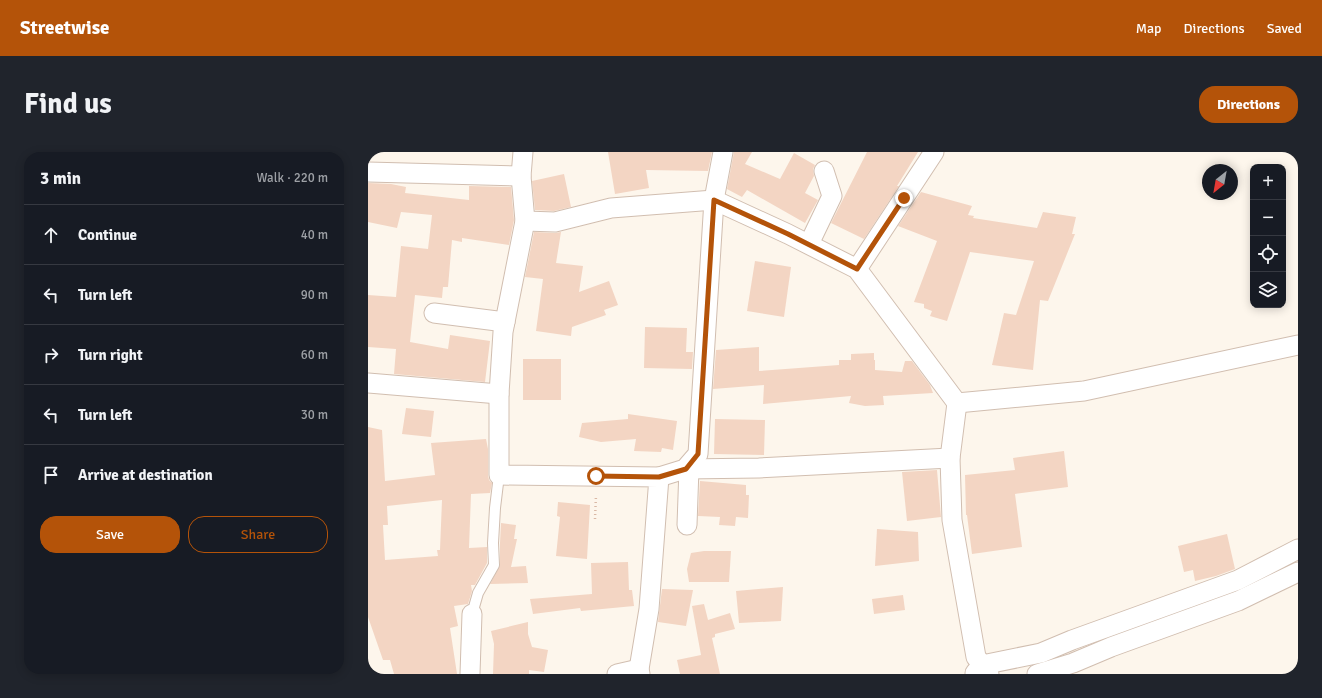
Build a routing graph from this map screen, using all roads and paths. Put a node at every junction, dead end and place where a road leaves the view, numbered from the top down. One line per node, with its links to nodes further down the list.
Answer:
1 (523, 152): 6 (street)
2 (723, 152): 7 (street)
3 (934, 152): 10 (street)
4 (824, 171): 9 (street)
5 (368, 172): 6 (street)
6 (521, 176): 8 (street)
7 (714, 200): 8 (street); 9 (street); 18 (street)
8 (525, 221): 12 (street)
9 (809, 244): 10 (street)
10 (857, 269): 16 (street)
11 (434, 313): 12 (street)
12 (505, 322): 15 (street)
13 (1298, 345): 16 (street)
14 (368, 383): 15 (street)
15 (499, 394): 19 (street)
16 (957, 403): 17 (street)
17 (950, 458): 18 (street); 28 (street)
18 (687, 468): 21 (street); 23 (street)
19 (499, 475): 20 (street); 26 (lane)
20 (596, 476): 21 (street); 22 (path)
21 (659, 477): 27 (street)
22 (595, 518)
23 (687, 525)
24 (1298, 549): 28 (street)
25 (1298, 572): 31 (street)
26 (472, 614): 29 (street)
27 (639, 671): 30 (street)
28 (982, 671)
29 (470, 674)
30 (617, 674)
31 (1037, 674)

